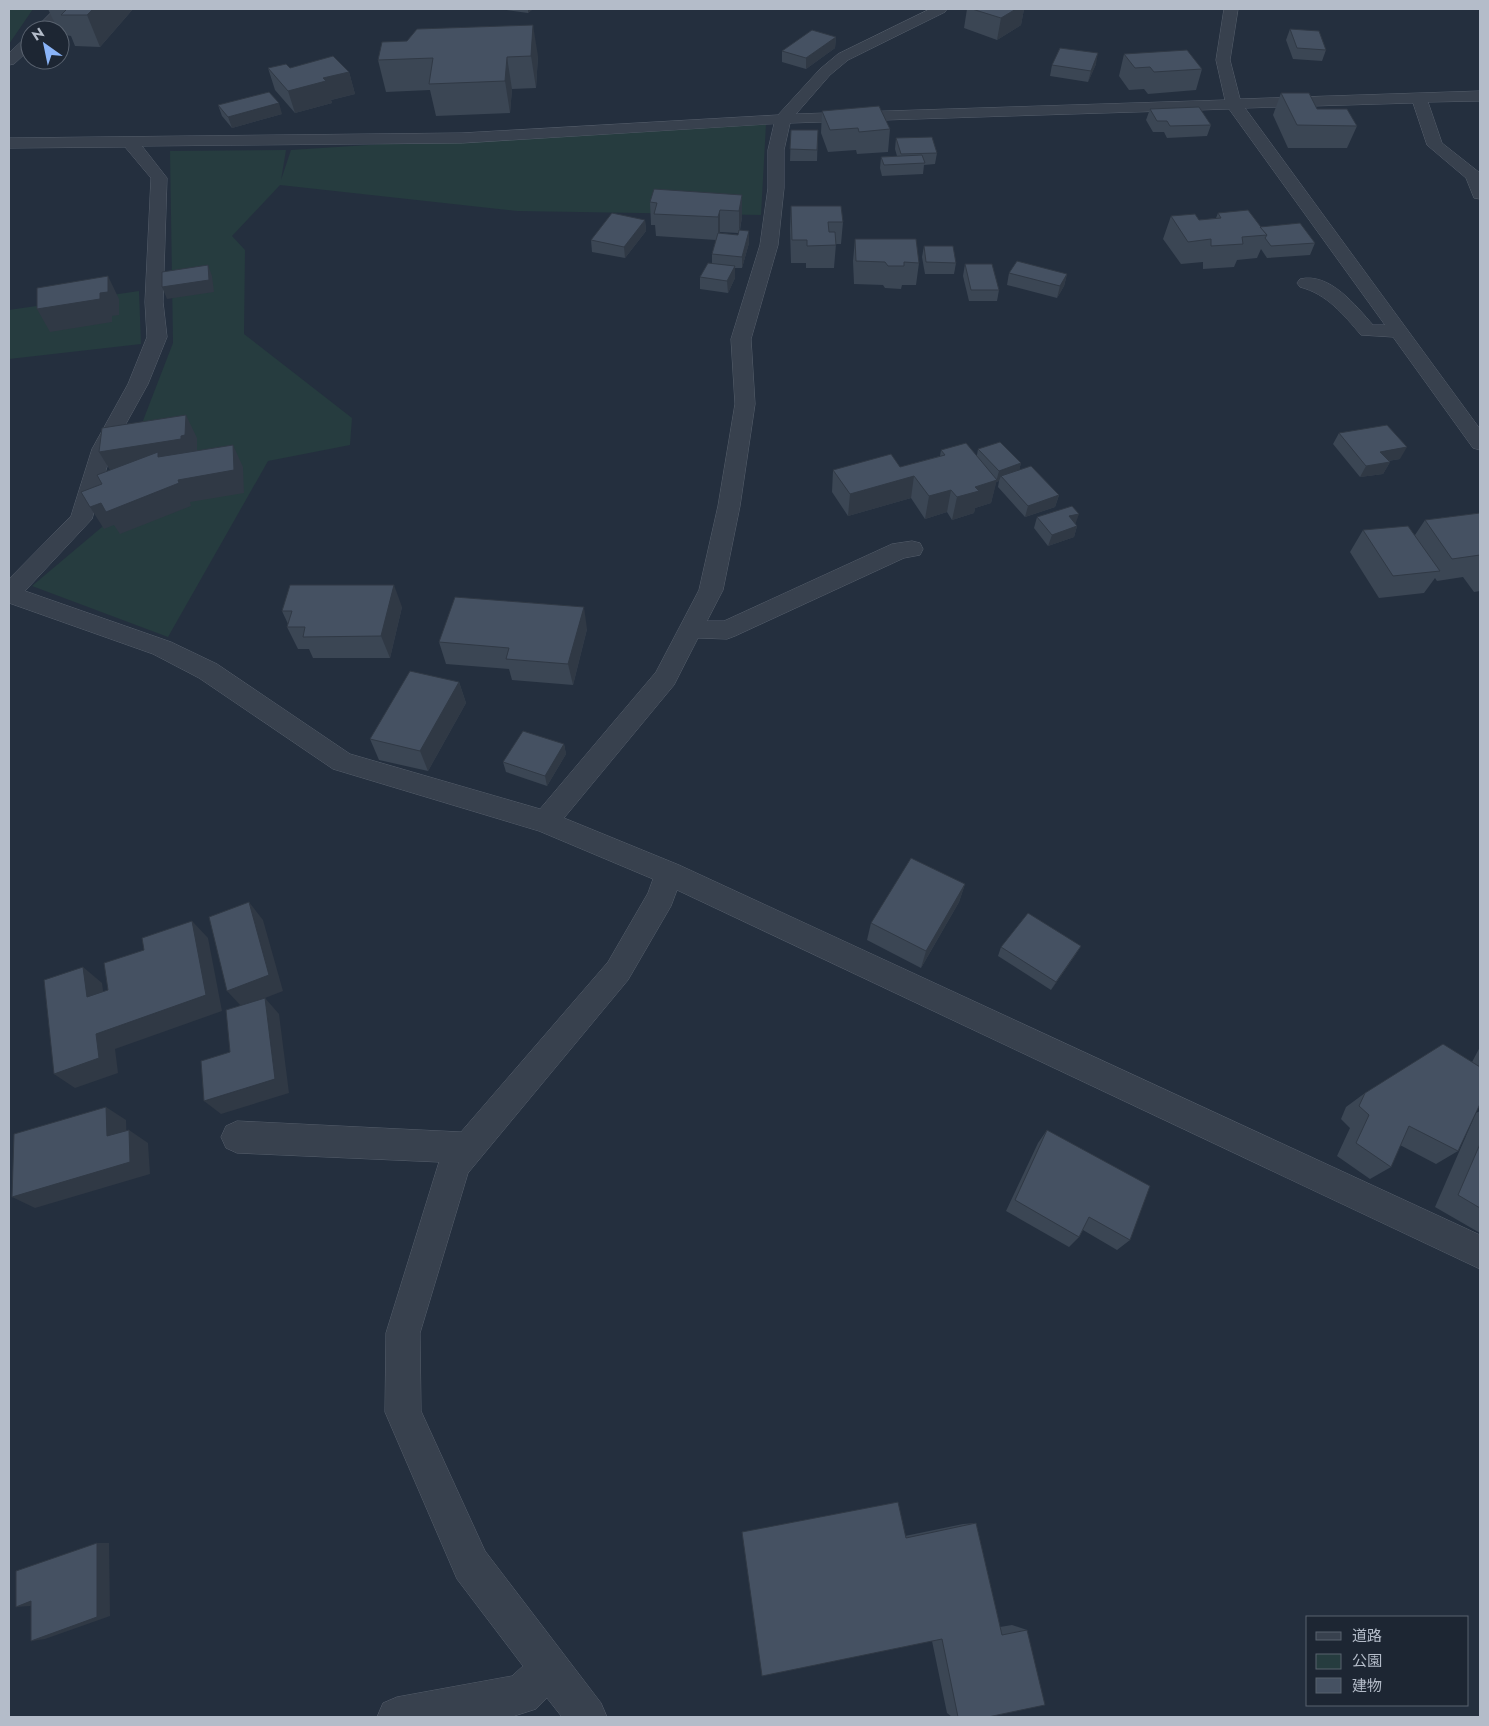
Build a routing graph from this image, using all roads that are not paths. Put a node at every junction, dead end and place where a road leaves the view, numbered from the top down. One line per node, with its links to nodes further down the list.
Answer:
1 (64, 9): 4 (street)
2 (940, 9): 10 (street)
3 (1231, 9): 9 (street)
4 (52, 20)
5 (20, 51): 6 (street)
6 (9, 61)
7 (1480, 96): 8 (street)
8 (1419, 99): 9 (street); 13 (street)
9 (1233, 103): 10 (street); 15 (street)
10 (783, 120): 12 (street); 19 (street)
11 (9, 142): 12 (street)
12 (130, 142): 18 (street)
13 (1480, 194)
14 (1306, 283): 15 (street)
15 (1399, 331): 16 (street)
16 (1480, 444)
17 (912, 549): 19 (street)
18 (9, 594): 20 (street)
19 (690, 629): 20 (street)
20 (545, 822): 21 (street)
21 (669, 873): 23 (street); 24 (street)
22 (237, 1137): 23 (street)
23 (468, 1148): 25 (street)
24 (1480, 1252)
25 (550, 1668): 26 (street); 27 (street)
26 (397, 1717)
27 (587, 1717)

